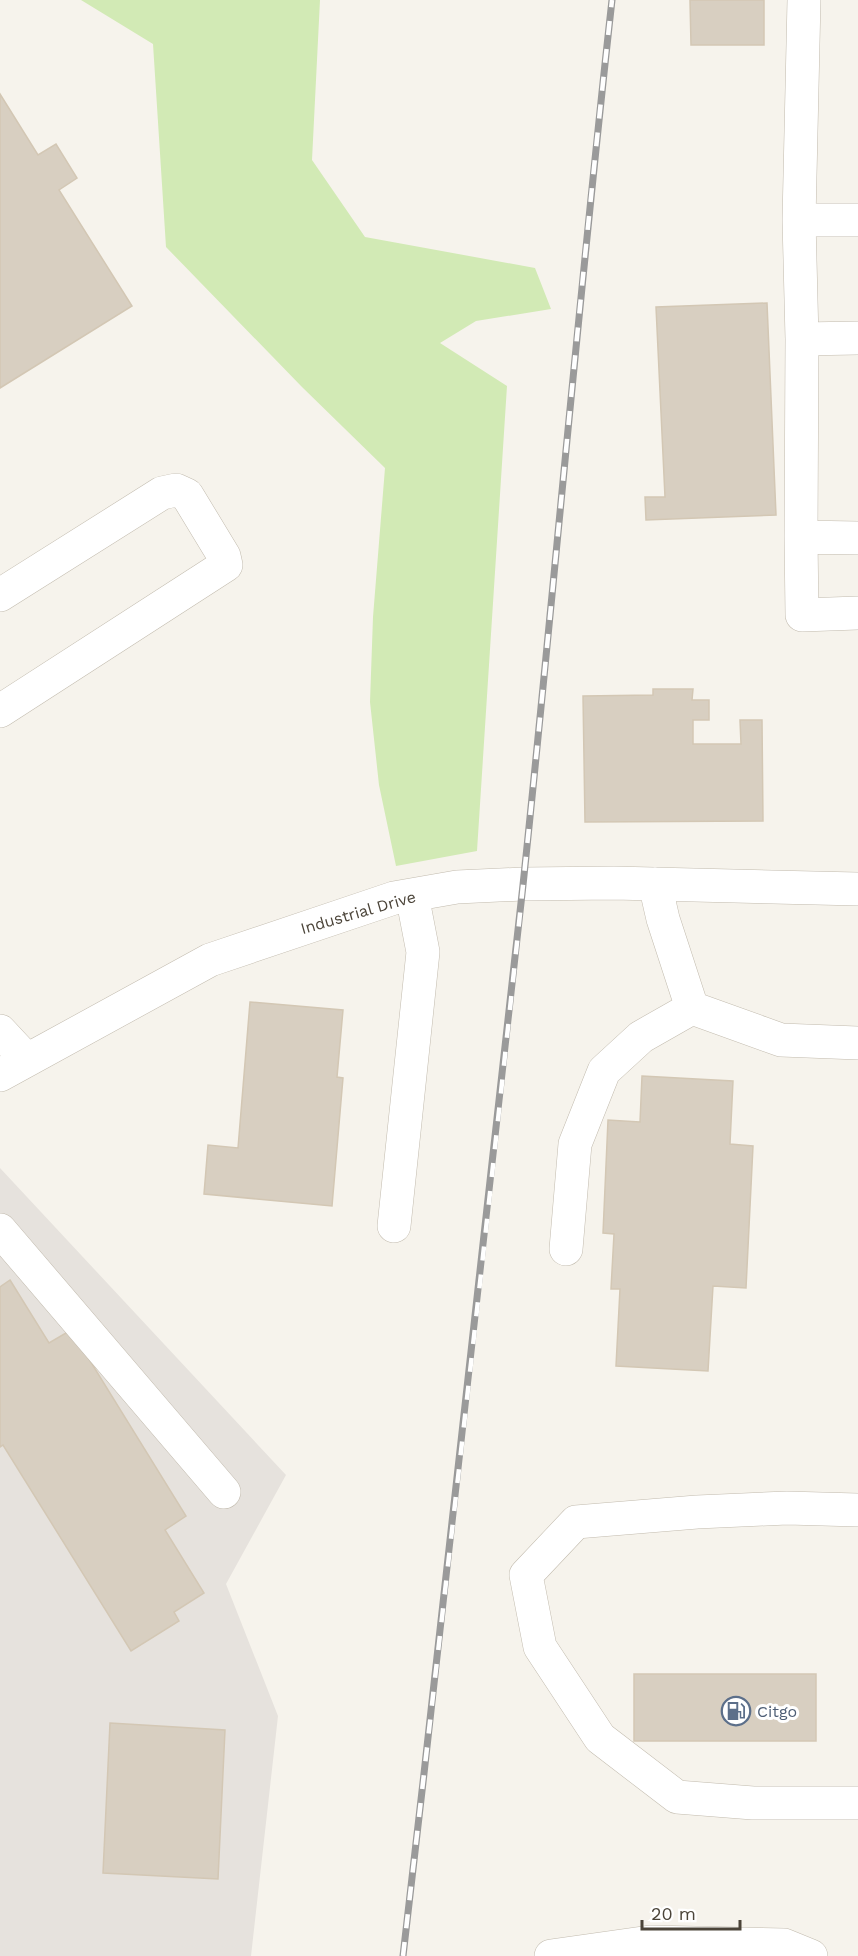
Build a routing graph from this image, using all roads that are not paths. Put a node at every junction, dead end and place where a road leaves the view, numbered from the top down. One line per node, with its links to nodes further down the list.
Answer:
1 (804, 0): 2 (street)
2 (799, 220): 3 (street); 5 (street)
3 (858, 220)
4 (858, 338): 5 (street)
5 (802, 339): 6 (street)
6 (801, 537): 7 (street); 9 (street)
7 (858, 538)
8 (0, 595): 10 (street)
9 (858, 613)
10 (0, 711)
11 (655, 884): 12 (street, Industrial Drive); 13 (street, Industrial Drive); 14 (street)
12 (858, 889)
13 (412, 895): 17 (street, Industrial Drive); 18 (street)
14 (692, 1008): 16 (street); 20 (street)
15 (0, 1031): 17 (street)
16 (858, 1043)
17 (14, 1068)
18 (394, 1226)
19 (0, 1230): 21 (street)
20 (566, 1249)
21 (224, 1492)
22 (858, 1510): 23 (street)
23 (858, 1803)
24 (551, 1956): 25 (street)
25 (811, 1956)

